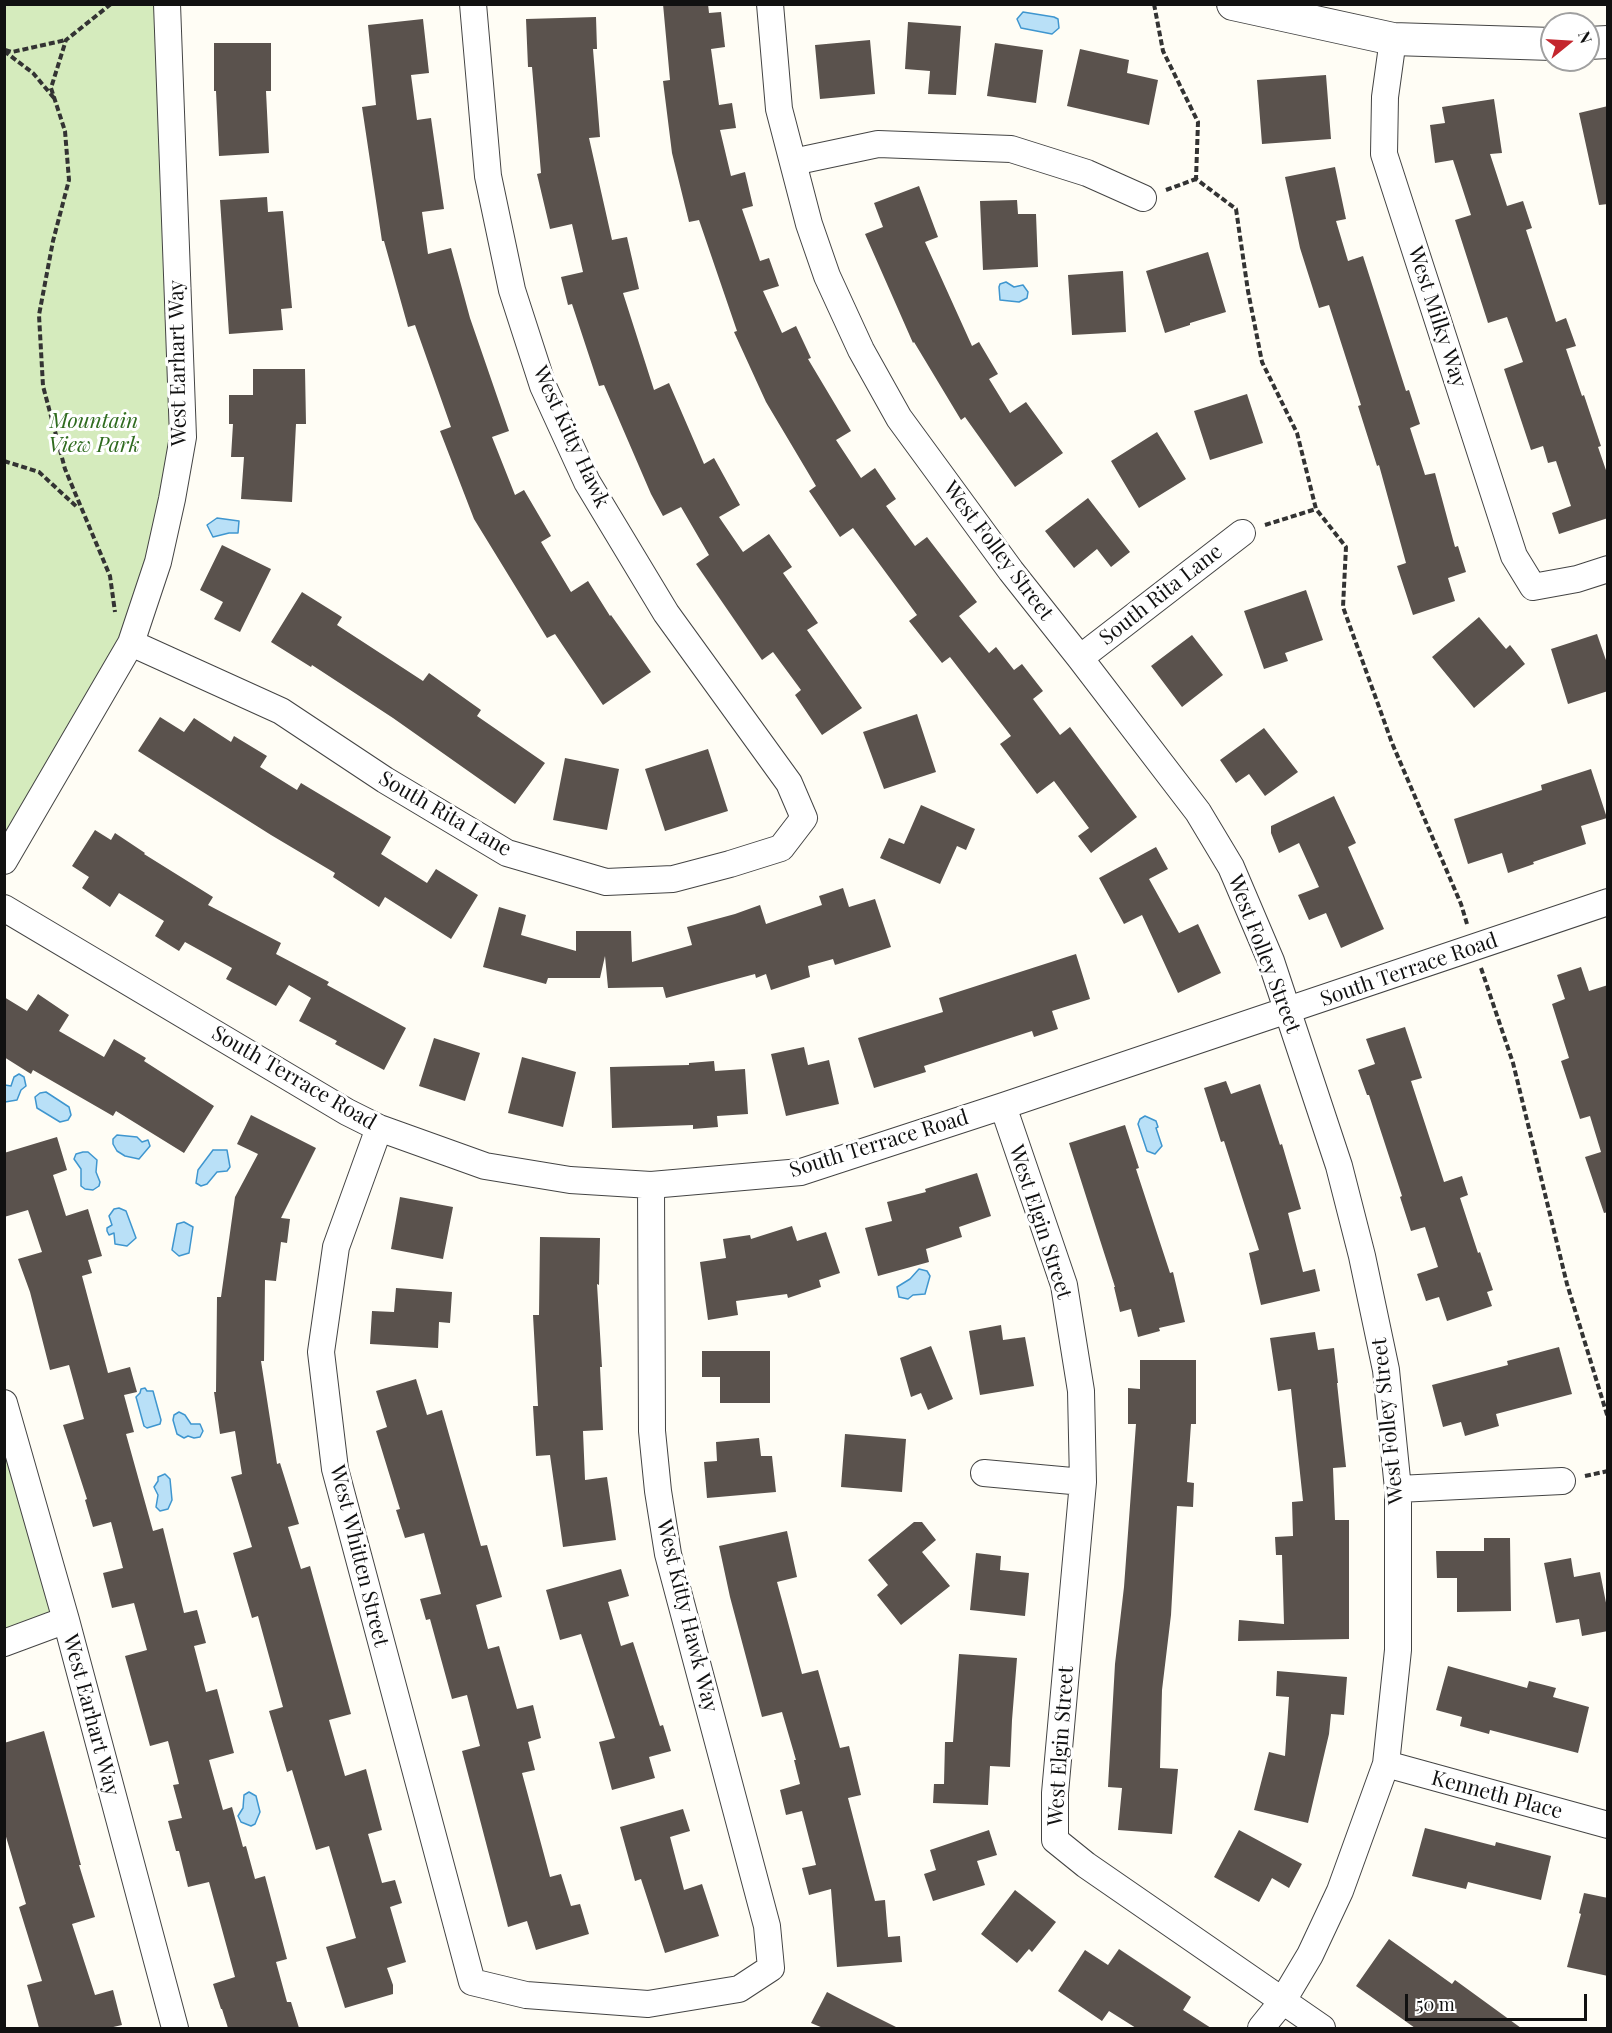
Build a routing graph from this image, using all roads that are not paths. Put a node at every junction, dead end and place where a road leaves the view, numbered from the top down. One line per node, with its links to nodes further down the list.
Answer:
1 (167, 4): 11 (street, West Earhart Way)
2 (473, 4): 13 (street, West Kitty Hawk)
3 (770, 4): 7 (street, West Folley Street)
4 (1250, 7): 5 (street)
5 (1393, 39): 6 (street); 10 (street, West Milky Way)
6 (1540, 44)
7 (793, 162): 8 (street); 12 (street, West Folley Street)
8 (1143, 198)
9 (1242, 533): 12 (street, South Rita Lane)
10 (1608, 569)
11 (131, 643): 13 (street, South Rita Lane); 14 (street, West Earhart Way)
12 (1080, 658): 17 (street, West Folley Street)
13 (804, 818)
14 (4, 861)
15 (1608, 902): 17 (street, South Terrace Road)
16 (4, 908): 19 (street, South Terrace Road)
17 (1287, 1010): 18 (street, South Terrace Road); 25 (street, West Folley Street)
18 (1003, 1106): 20 (street, South Terrace Road); 24 (street, West Elgin Street)
19 (379, 1128): 20 (street, South Terrace Road); 30 (street, West Whitten Street)
20 (651, 1185): 30 (street, West Kitty Hawk Way)
21 (4, 1403): 26 (street, West Earhart Way)
22 (984, 1473): 24 (street)
23 (1562, 1481): 25 (street)
24 (1083, 1482): 31 (street, West Elgin Street)
25 (1398, 1489): 28 (street, West Folley Street)
26 (66, 1620): 27 (street); 32 (street, West Earhart Way)
27 (4, 1643)
28 (1386, 1764): 29 (street, Kenneth Place); 31 (street, West Folley Street)
29 (1608, 1825)
30 (771, 1968)
31 (1282, 2002): 33 (street); 34 (street)
32 (175, 2028)
33 (1261, 2028)
34 (1322, 2028)

